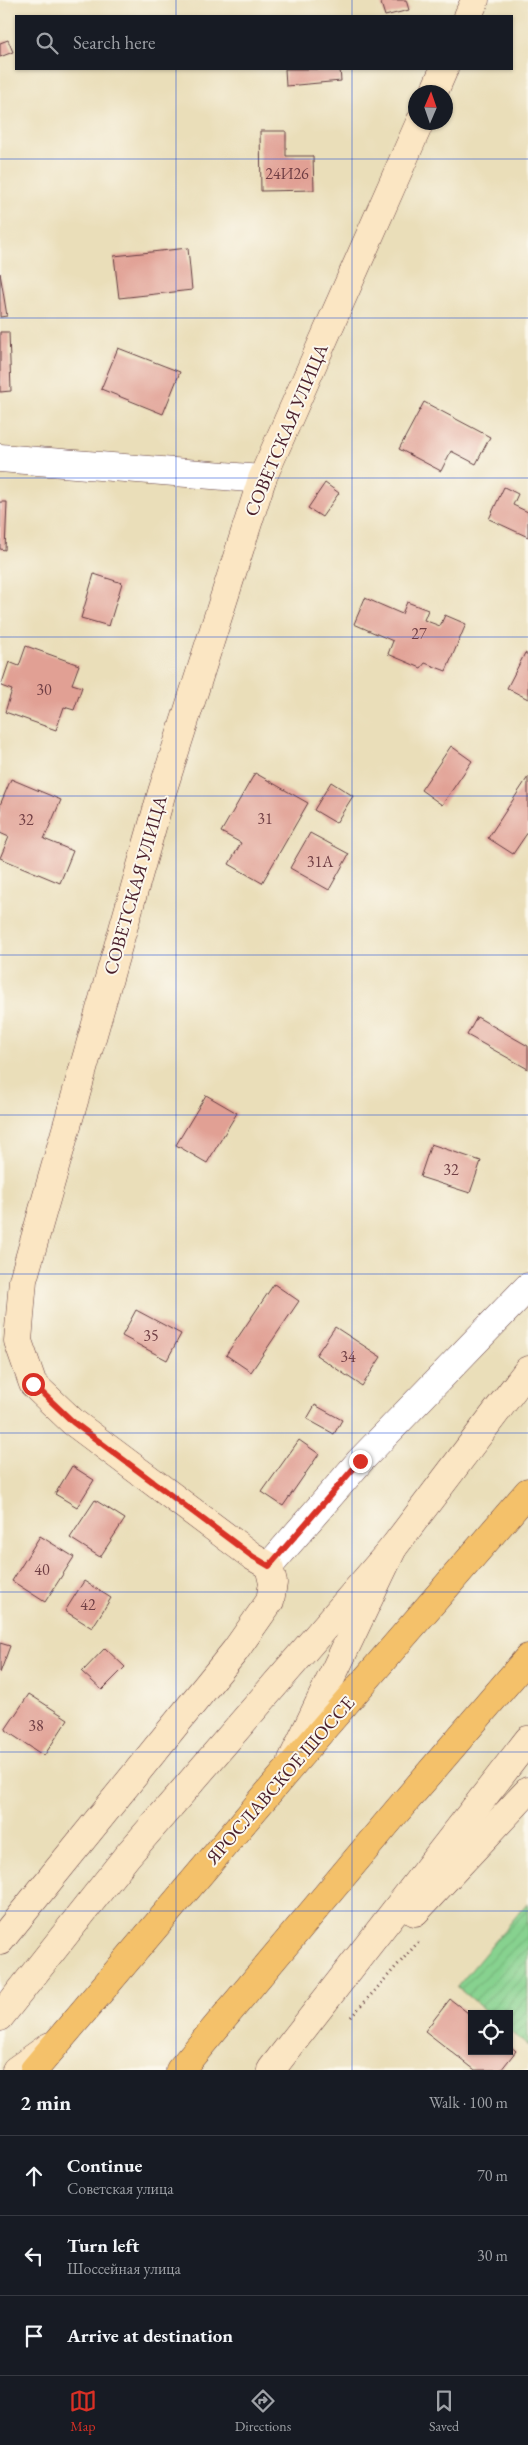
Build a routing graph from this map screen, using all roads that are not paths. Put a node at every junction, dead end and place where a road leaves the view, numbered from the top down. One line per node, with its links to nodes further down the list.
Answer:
1 (475, 0): 2 (street)
2 (468, 15)
3 (444, 70): 4 (street)
4 (437, 85)
5 (416, 130): 7 (street, СОВЕТСКАЯ УЛИЦА)
6 (0, 458): 7 (street)
7 (262, 479): 12 (street, СОВЕТСКАЯ УЛИЦА)
8 (528, 1287): 12 (street)
9 (528, 1370): 11 (street)
10 (528, 1492): 15 (highway, ЯРОСЛАВСКОЕ ШОССЕ)
11 (393, 1548): 15 (street); 18 (street)
12 (269, 1566): 17 (street)
13 (528, 1658): 22 (highway)
14 (528, 1740): 23 (street)
15 (285, 1773): 19 (highway, ЯРОСЛАВСКОЕ ШОССЕ)
16 (528, 1791): 23 (street)
17 (0, 1941)
18 (0, 2017)
19 (61, 2037): 20 (street); 21 (highway, ЯРОСЛАВСКОЕ ШОССЕ)
20 (16, 2070)
21 (34, 2070)
22 (180, 2070)
23 (272, 2070)

